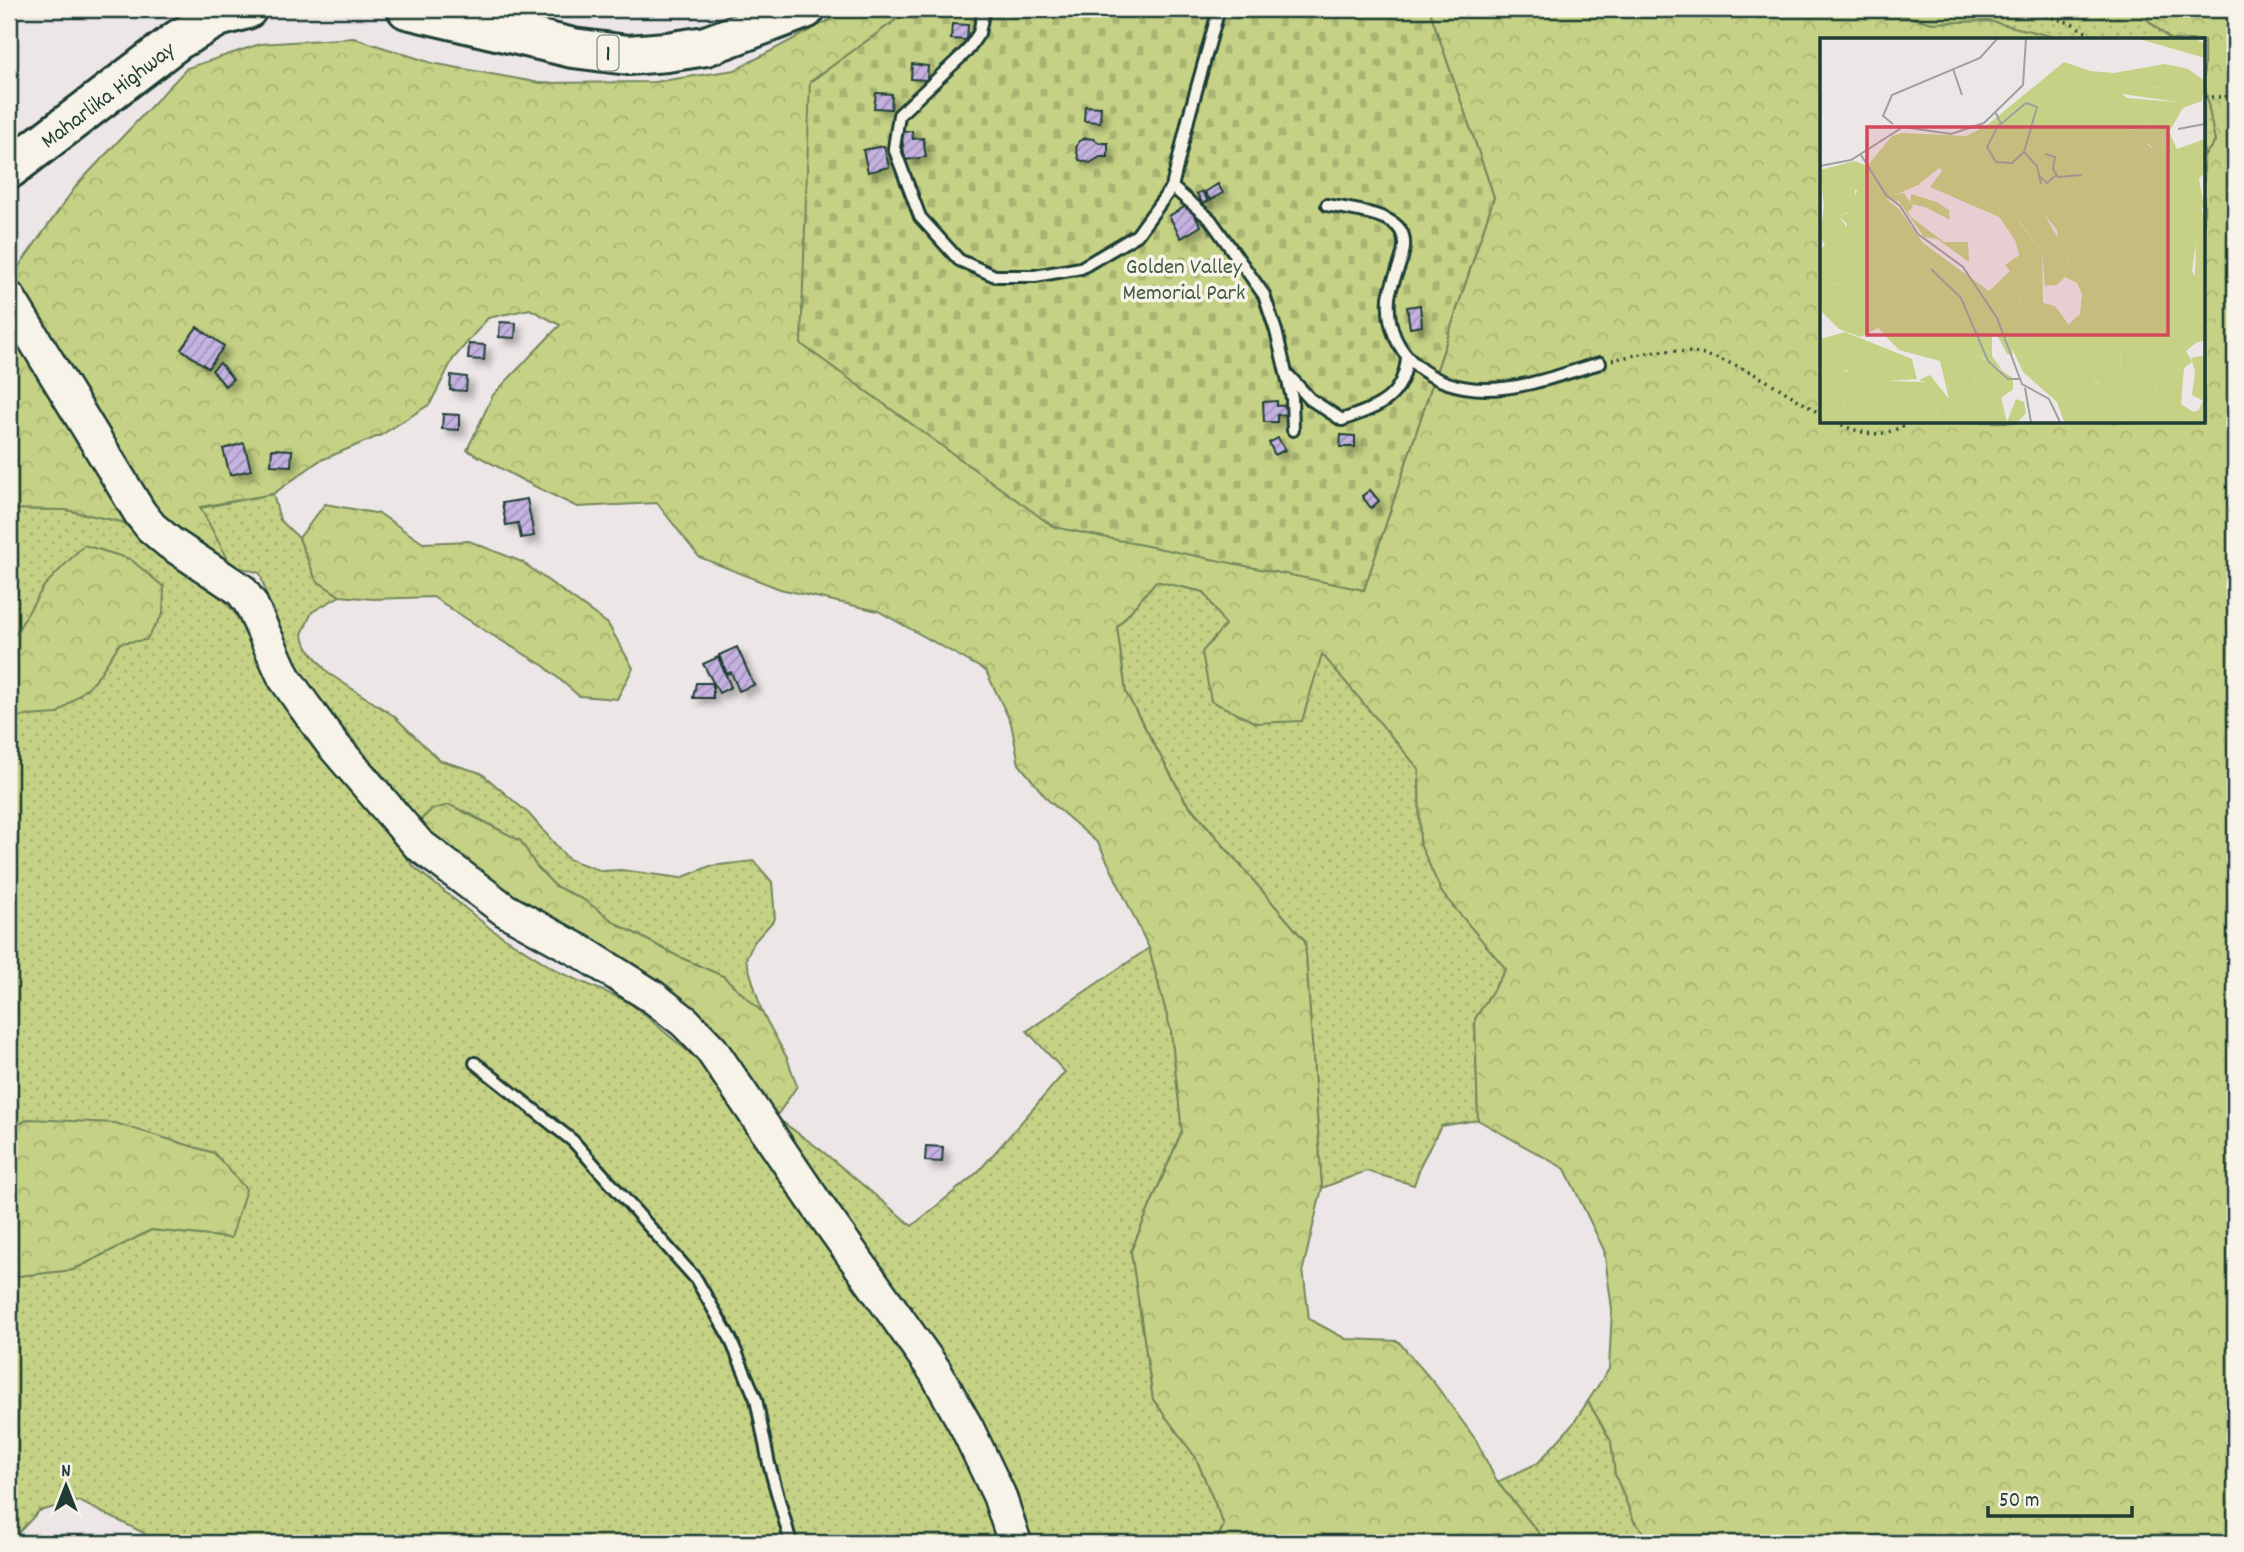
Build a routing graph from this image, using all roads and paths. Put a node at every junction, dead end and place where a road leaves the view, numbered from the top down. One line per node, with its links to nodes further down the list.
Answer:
1 (247, 9): 10 (highway, Maharlika Highway)
2 (407, 9): 3 (highway, 1)
3 (805, 9)
4 (984, 9): 11 (lane)
5 (1219, 9): 11 (lane)
6 (1990, 9): 7 (path)
7 (2096, 38)
8 (2235, 92): 9 (path)
9 (2206, 97)
10 (9, 169)
11 (1172, 187): 16 (lane)
12 (1327, 205): 14 (lane)
13 (9, 298): 23 (main road)
14 (1407, 358): 15 (lane); 16 (lane)
15 (1600, 363): 17 (path)
16 (1286, 373): 20 (lane)
17 (1820, 414)
18 (1841, 424): 19 (path)
19 (1905, 424)
20 (1293, 430)
21 (475, 1063): 22 (lane)
22 (791, 1543)
23 (1015, 1543)

